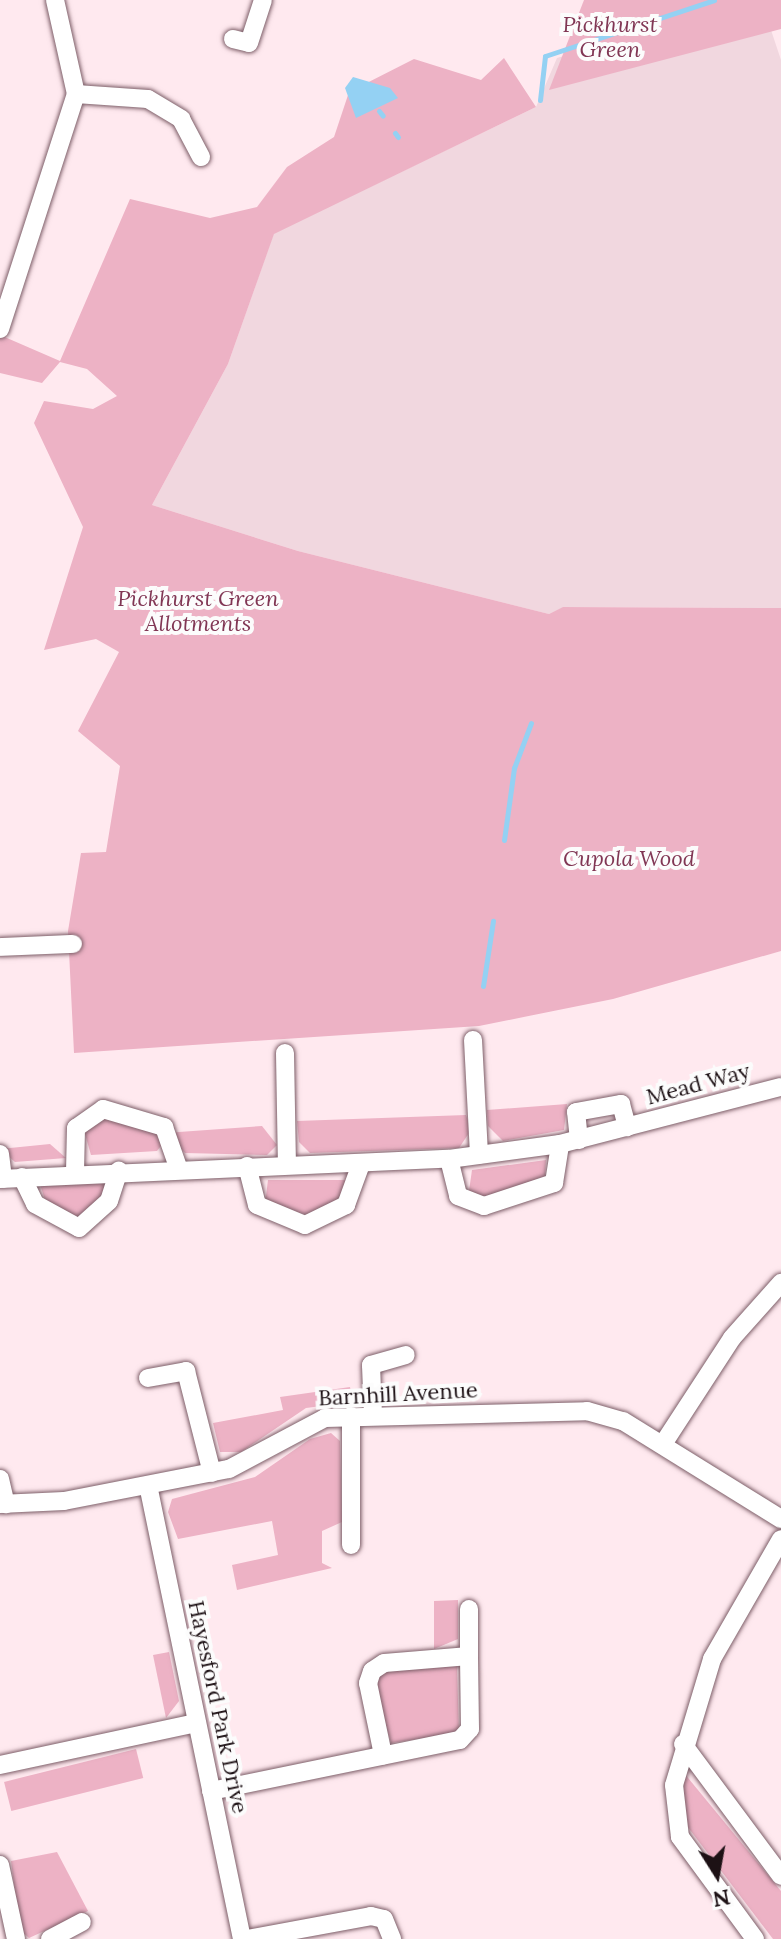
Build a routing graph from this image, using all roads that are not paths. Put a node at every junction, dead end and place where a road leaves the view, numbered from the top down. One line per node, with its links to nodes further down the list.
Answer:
1 (55, 0): 4 (street)
2 (263, 0): 3 (street)
3 (233, 39)
4 (76, 94): 5 (street); 6 (street)
5 (201, 157)
6 (0, 329)
7 (73, 944): 8 (street)
8 (0, 947)
9 (473, 1040): 16 (street)
10 (285, 1053): 18 (street)
11 (781, 1087): 12 (street, Mead Way)
12 (627, 1127): 13 (street, Mead Way); 13 (street, Mead Way)
13 (579, 1140): 14 (street, Mead Way)
14 (560, 1144): 16 (street, Mead Way); 17 (street)
15 (0, 1154): 24 (street)
16 (479, 1155): 17 (street, Mead Way)
17 (449, 1159): 19 (street, Mead Way)
18 (287, 1163): 19 (street, Mead Way); 20 (street, Mead Way)
19 (361, 1164): 20 (street)
20 (247, 1166): 21 (street, Mead Way)
21 (178, 1167): 22 (street, Mead Way); 23 (street)
22 (119, 1171): 23 (street, Mead Way); 24 (street)
23 (75, 1172): 24 (street, Mead Way)
24 (8, 1178)
25 (781, 1283): 30 (street)
26 (406, 1355): 28 (street)
27 (148, 1378): 31 (street)
28 (373, 1415): 29 (street, Barnhill Avenue); 30 (street, Barnhill Avenue)
29 (351, 1416): 31 (street, Barnhill Avenue); 37 (street)
30 (663, 1444): 35 (street, Barnhill Avenue)
31 (212, 1473): 33 (street, Barnhill Avenue)
32 (0, 1479): 34 (street)
33 (148, 1485): 34 (street, Barnhill Avenue); 40 (street, Hayesford Park Drive)
34 (3, 1504)
35 (781, 1519)
36 (781, 1539): 41 (street)
37 (351, 1545)
38 (469, 1609): 39 (street)
39 (469, 1656): 42 (street); 42 (street)
40 (196, 1723): 43 (street); 44 (street, Hayesford Park Drive)
41 (683, 1744): 46 (street); 52 (street)
42 (383, 1755): 44 (street)
43 (0, 1765)
44 (211, 1791): 50 (street, Hayesford Park Drive)
45 (0, 1865): 48 (street)
46 (781, 1876)
47 (82, 1922): 49 (street)
48 (16, 1939)
49 (50, 1939)
50 (244, 1939): 51 (street)
51 (392, 1939)
52 (755, 1939)

